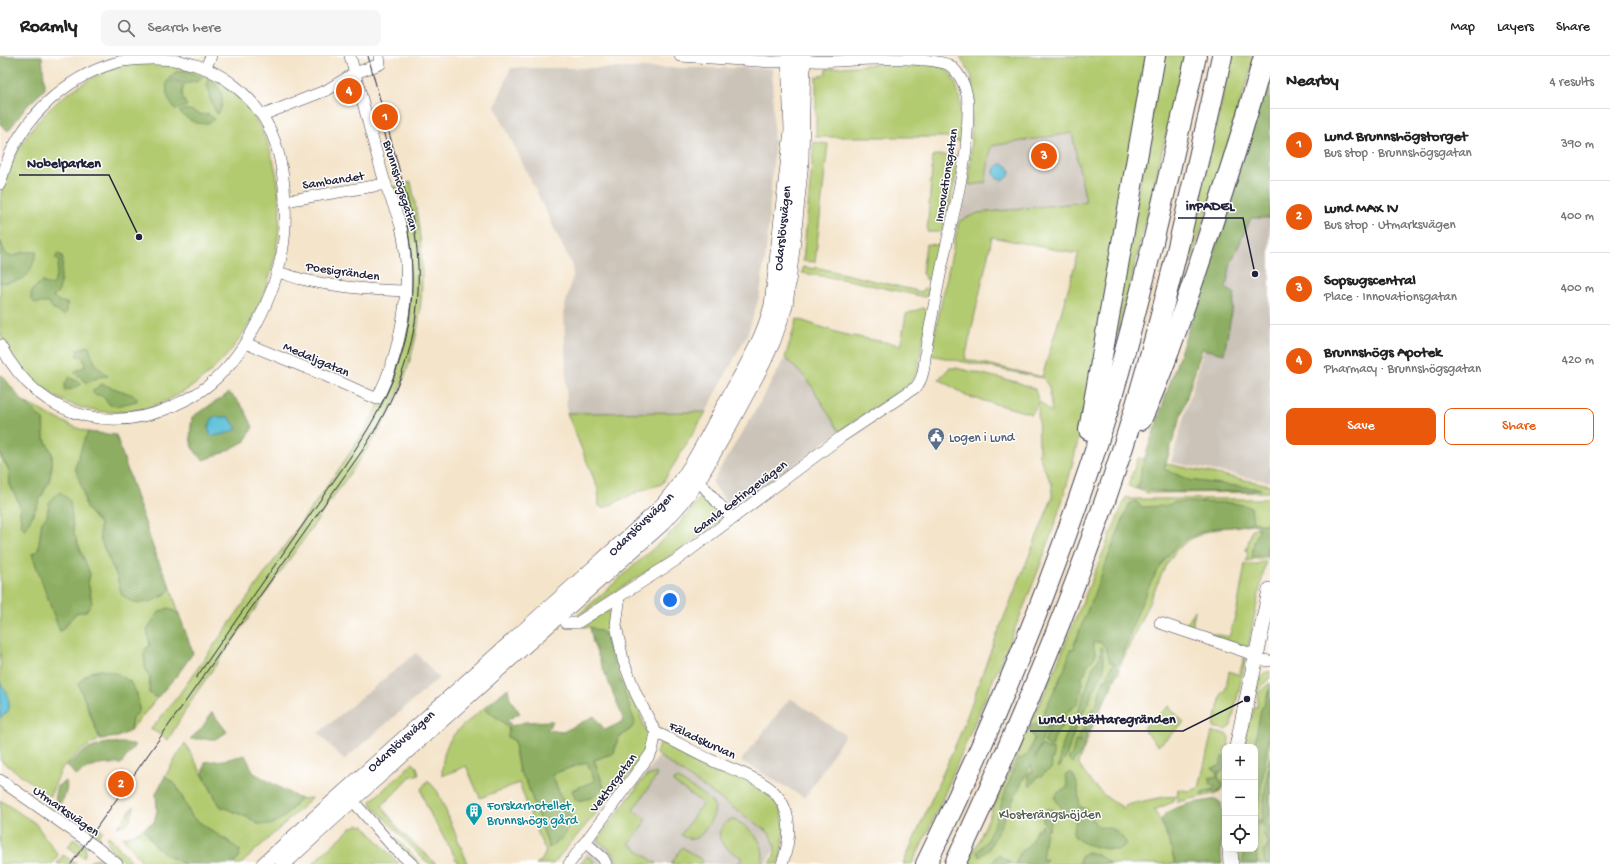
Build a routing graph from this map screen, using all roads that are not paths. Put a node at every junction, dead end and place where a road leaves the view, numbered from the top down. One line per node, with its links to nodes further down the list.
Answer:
1 (211, 56): 11 (street)
2 (350, 56): 12 (street, Brunnshögsgatan)
3 (680, 56): 9 (street, Innovationsgatan)
4 (1155, 56): 27 (highway)
5 (1196, 56): 27 (highway)
6 (1222, 56): 25 (highway)
7 (1264, 56): 25 (highway)
8 (138, 57): 11 (street); 14 (street)
9 (796, 58): 22 (street, Innovationsgatan); 24 (main road, Odarslövsvägen)
10 (380, 60): 12 (street)
11 (206, 67): 13 (street)
12 (355, 73): 13 (street); 16 (street, Brunnshögsgatan)
13 (263, 115): 17 (street)
14 (5, 153): 15 (street)
15 (0, 184)
16 (386, 184): 17 (street, Sambandet); 19 (street, Brunnshögsgatan)
17 (285, 201): 18 (street)
18 (277, 272): 19 (street, Poesigränden); 20 (street)
19 (405, 291): 23 (street, Brunnshögsgatan)
20 (245, 343): 21 (street); 23 (street, Medaljgatan)
21 (0, 345)
22 (922, 378): 26 (street, Gamla Getingevägen)
23 (377, 399)
24 (693, 477): 26 (street); 37 (main road, Odarslövsvägen)
25 (1106, 496): 48 (highway)
26 (733, 519): 29 (street, Gamla Getingevägen)
27 (1072, 519): 47 (highway)
28 (1270, 590): 32 (main road)
29 (617, 598): 30 (street, Gamla Getingevägen); 34 (street, Fäladskurvan)
30 (566, 623)
31 (1160, 623): 32 (street)
32 (1256, 657): 33 (street); 35 (main road)
33 (1270, 661)
34 (656, 733): 38 (street, Vektorgatan); 46 (street, Fäladskurvan)
35 (1238, 744)
36 (0, 780): 40 (street, Utmarksvägen)
37 (348, 796): 41 (main road, Odarslövsvägen); 42 (main road, Odarslövsvägen); 43 (street)
38 (585, 842): 44 (street, Vektorgatan); 45 (street)
39 (1230, 852): 49 (main road)
40 (117, 864)
41 (264, 864)
42 (283, 864)
43 (412, 864)
44 (569, 864)
45 (606, 864)
46 (782, 864)
47 (926, 864)
48 (955, 864)
49 (1231, 864)

